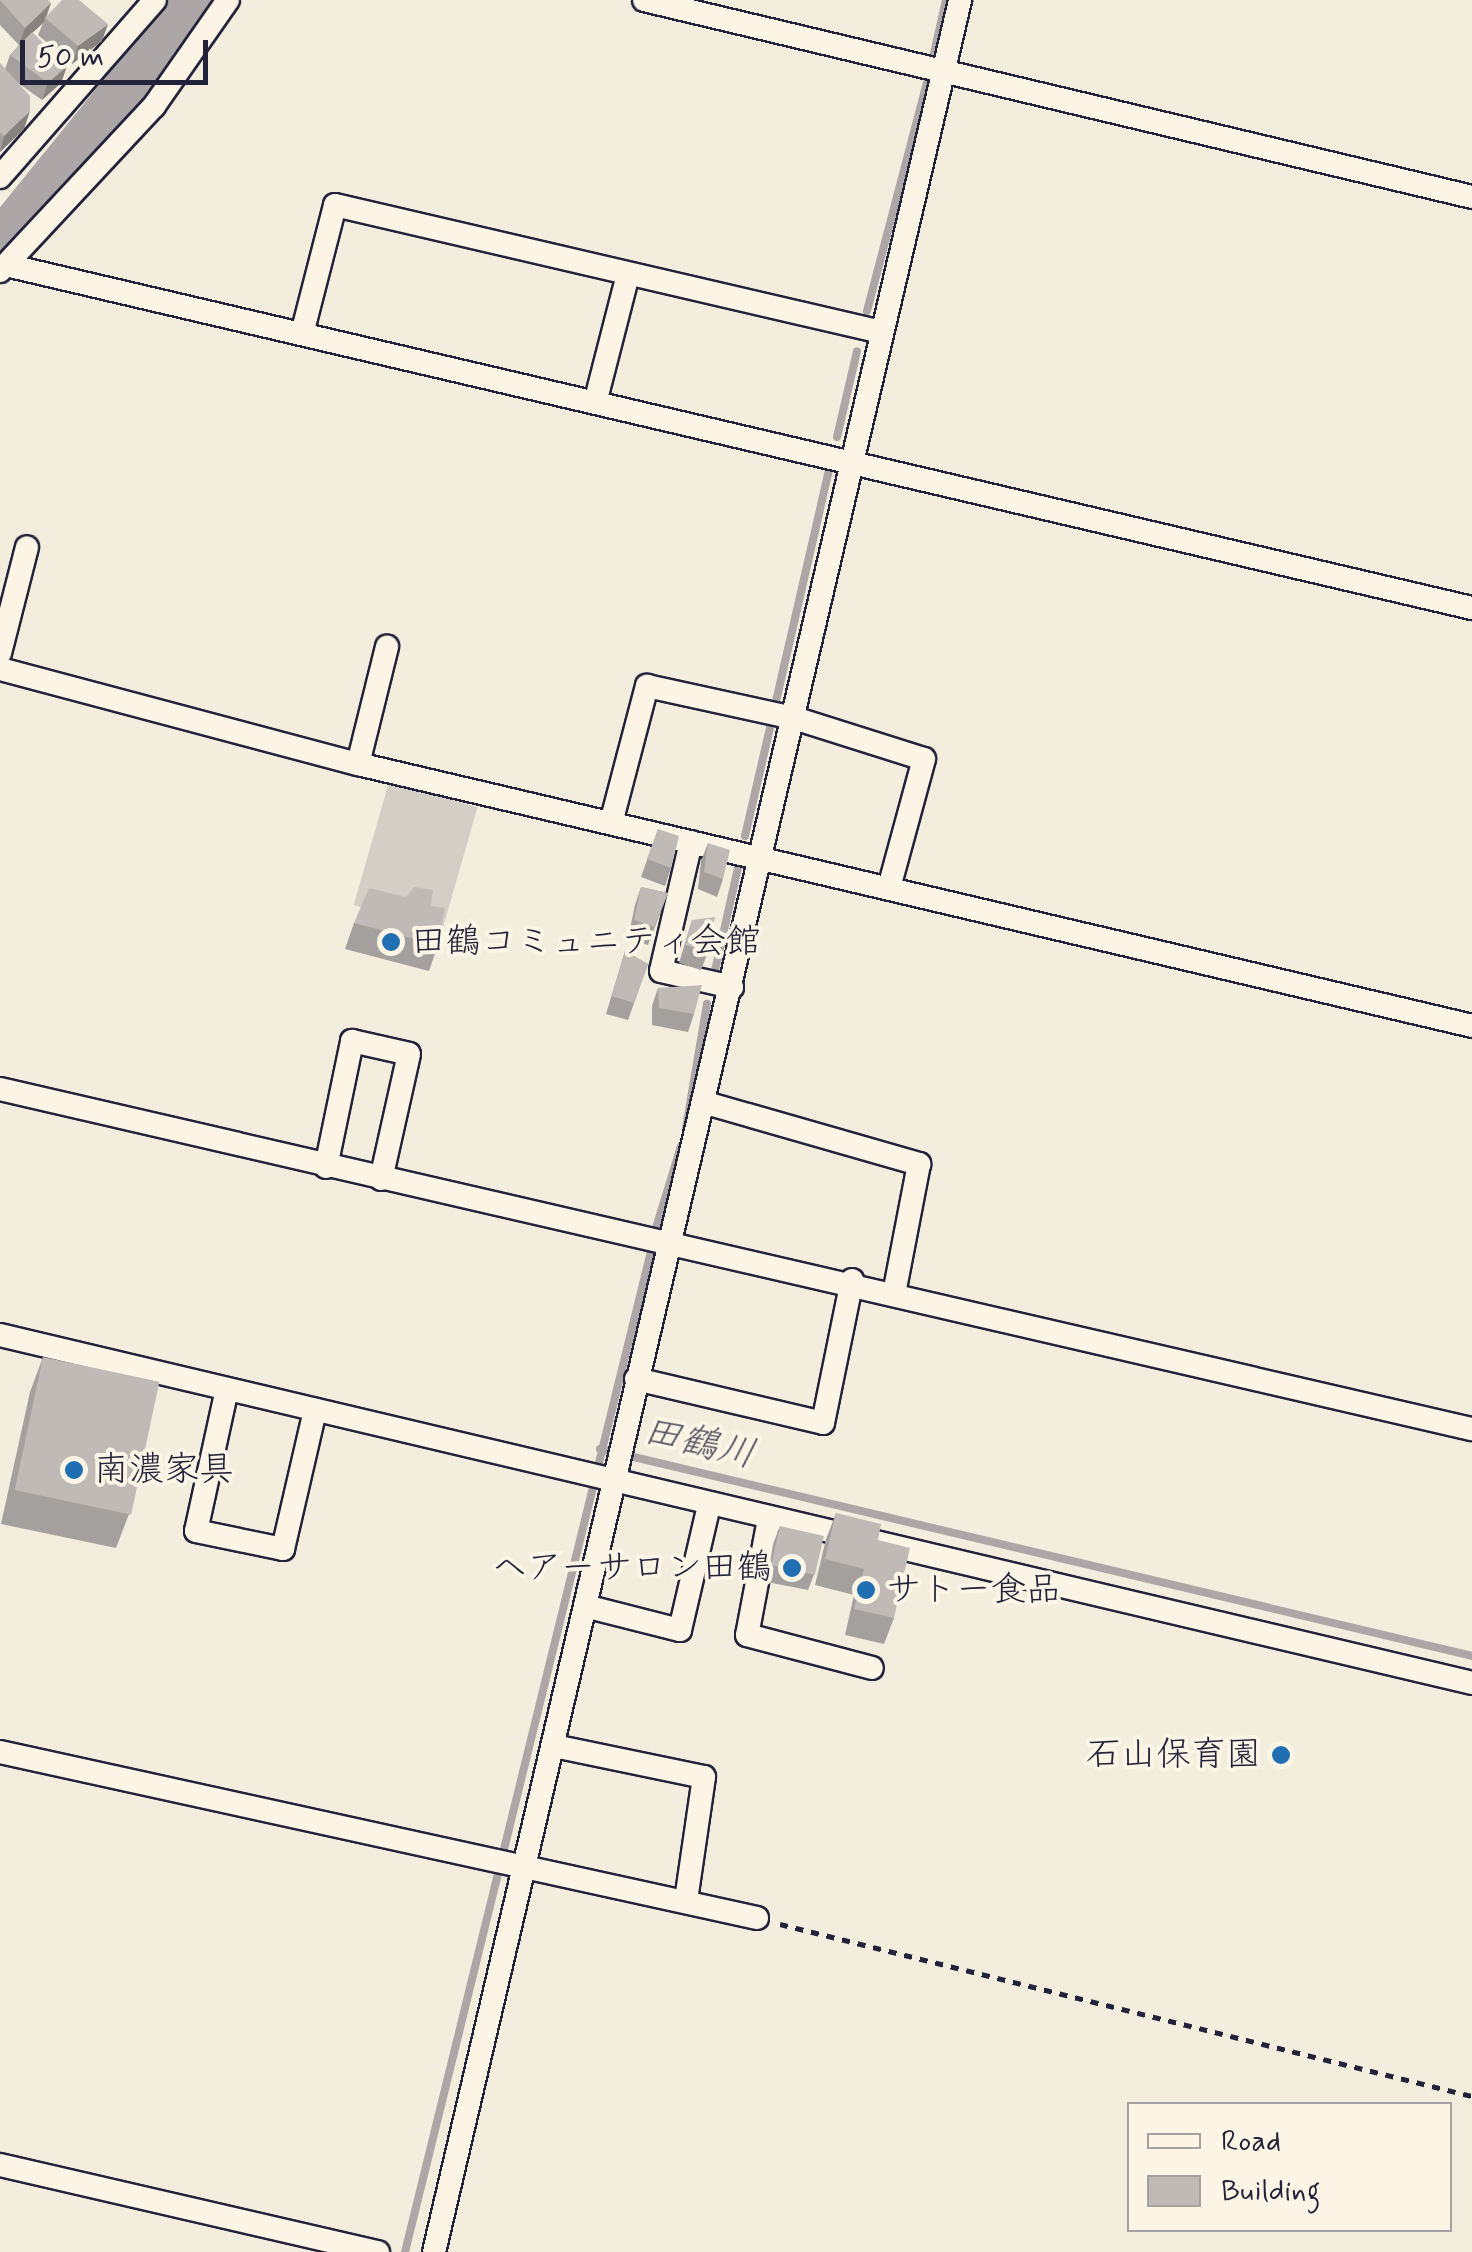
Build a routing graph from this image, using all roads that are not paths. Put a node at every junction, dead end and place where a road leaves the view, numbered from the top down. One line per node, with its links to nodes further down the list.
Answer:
1 (155, 0): 7 (street)
2 (228, 0): 9 (street)
3 (644, 0): 5 (street)
4 (960, 0): 6 (street)
5 (734, 11): 6 (street)
6 (942, 73): 8 (street); 12 (street)
7 (0, 177)
8 (1472, 197)
9 (3, 268): 11 (street)
10 (628, 274): 11 (street); 12 (street); 13 (street)
11 (303, 330): 13 (street)
12 (881, 332): 14 (street)
13 (596, 398): 14 (street)
14 (850, 461): 16 (street); 20 (street)
15 (27, 547): 18 (street)
16 (1472, 608)
17 (387, 647): 21 (street)
18 (0, 653)
19 (0, 668): 21 (street)
20 (794, 718): 22 (street); 24 (street); 25 (street)
21 (358, 764): 22 (street)
22 (612, 823): 23 (street)
23 (691, 842): 24 (street); 26 (street)
24 (762, 858): 25 (street); 26 (street)
25 (889, 888): 27 (street)
26 (732, 987): 29 (street)
27 (1472, 1026)
28 (0, 1089): 30 (street)
29 (706, 1103): 32 (street); 34 (street)
30 (326, 1167): 31 (street); 31 (street)
31 (381, 1179): 32 (street)
32 (674, 1242): 33 (street); 36 (street)
33 (852, 1280): 34 (street); 36 (street)
34 (895, 1289): 39 (street)
35 (0, 1336): 37 (street)
36 (636, 1378): 40 (street)
37 (227, 1389): 38 (street); 38 (street)
38 (315, 1410): 40 (street)
39 (1472, 1430)
40 (611, 1478): 41 (street); 43 (street)
41 (710, 1505): 42 (street); 43 (street)
42 (770, 1519): 44 (street); 45 (street)
43 (585, 1606): 46 (street)
44 (872, 1668)
45 (1472, 1683)
46 (554, 1746): 48 (street); 49 (street)
47 (0, 1752): 48 (street)
48 (519, 1873): 49 (street); 53 (street)
49 (686, 1901): 50 (street)
50 (757, 1918)
51 (0, 2165): 52 (street)
52 (378, 2252)
53 (434, 2252)

